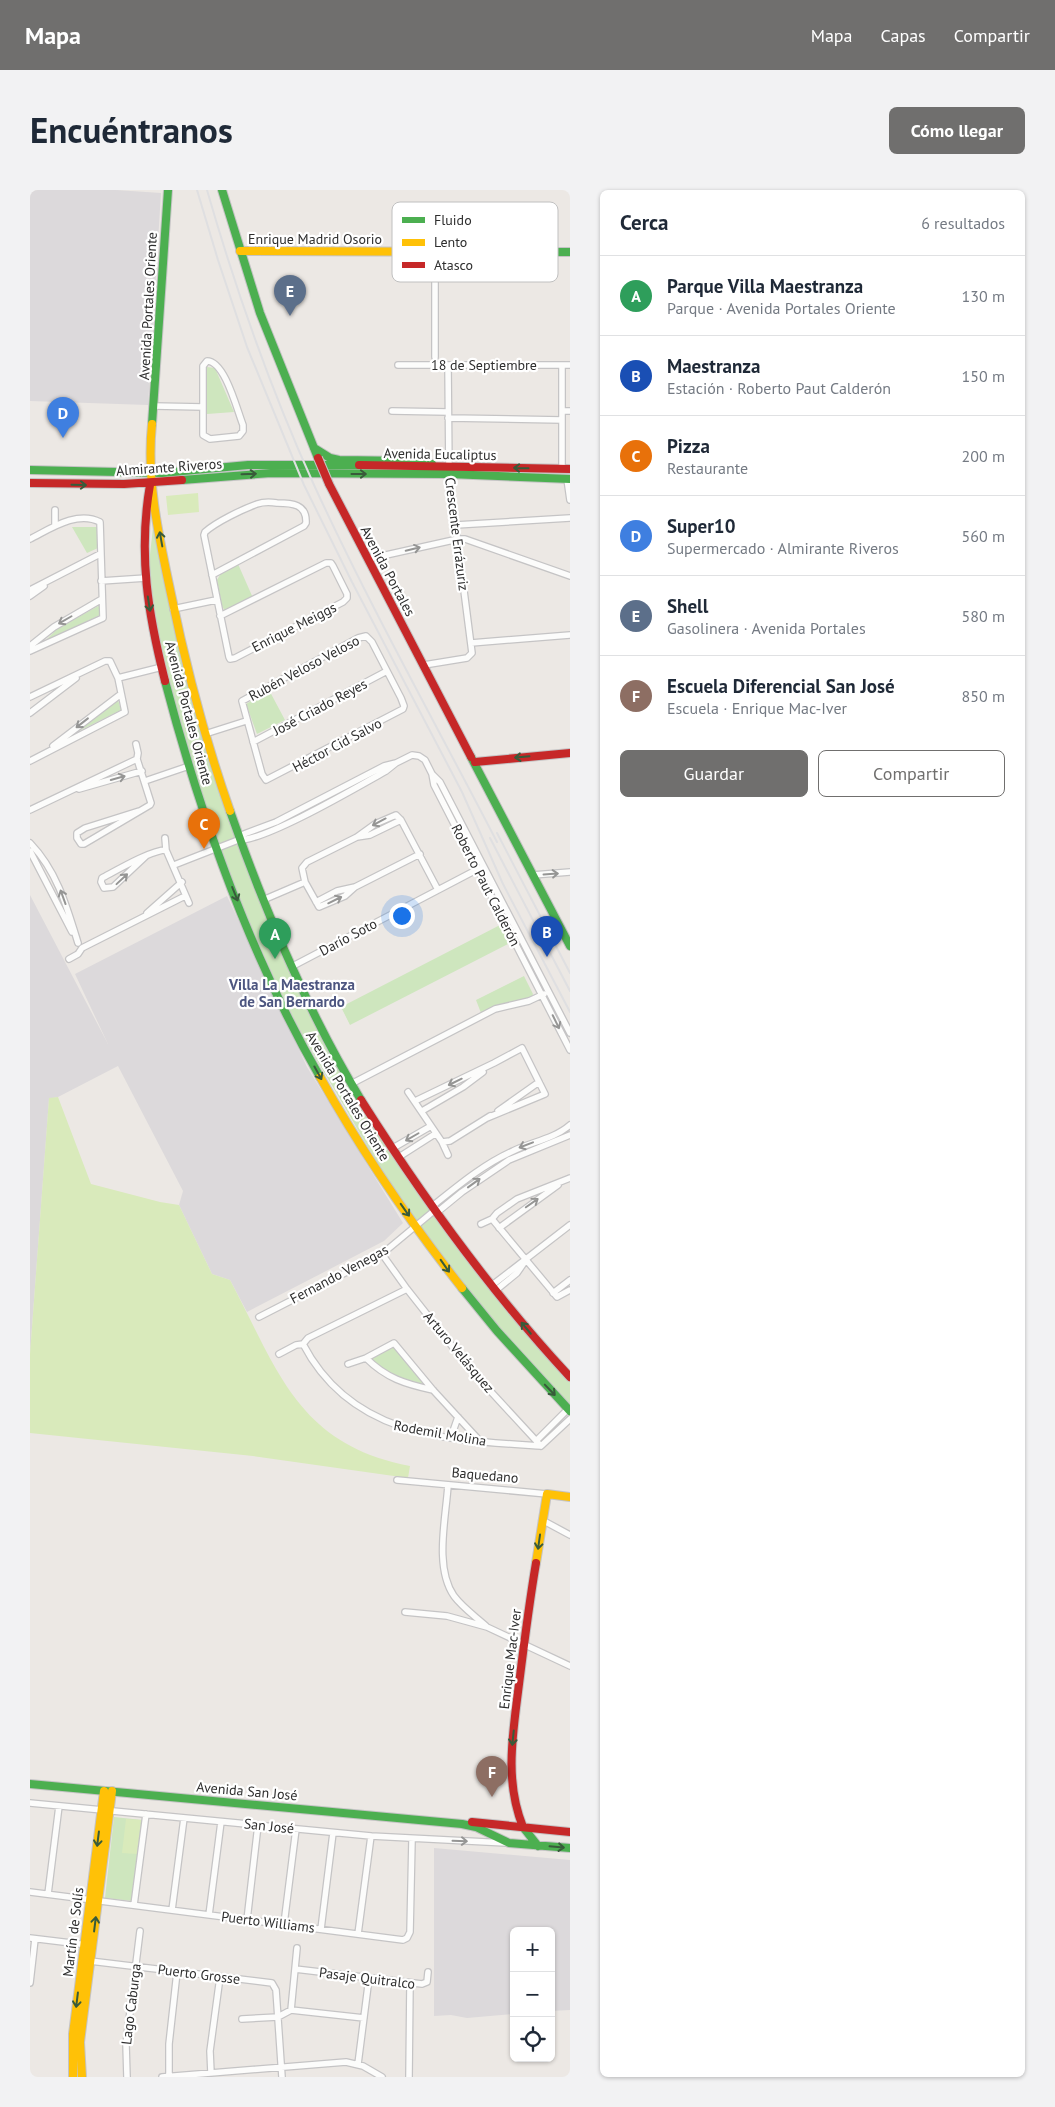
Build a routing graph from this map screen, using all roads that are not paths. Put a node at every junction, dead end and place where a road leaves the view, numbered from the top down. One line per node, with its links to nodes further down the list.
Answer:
1 (168, 190): 11 (street, Avenida Portales Oriente)
2 (222, 190): 3 (street, Avenida Portales)
3 (240, 251): 4 (street, Enrique Madrid Osorio); 18 (street, Avenida Portales)
4 (392, 252)
5 (435, 282): 6 (street)
6 (435, 357)
7 (398, 365): 8 (street, 18 de Septiembre)
8 (448, 365): 9 (street, 18 de Septiembre); 16 (street, Crescente Errázuriz)
9 (562, 365): 10 (street, 18 de Septiembre); 13 (street)
10 (570, 365)
11 (154, 406): 12 (street); 24 (street, Avenida Portales Oriente)
12 (203, 406): 12 (street)
13 (562, 410): 15 (street); 17 (street)
14 (392, 411): 16 (street)
15 (570, 411)
16 (448, 415): 17 (street); 23 (street, Crescente Errázuriz)
17 (562, 420): 21 (street)
18 (313, 447): 20 (street); 39 (street, Avenida Portales, bridge)
19 (309, 464): 20 (street, Avenida Eucaliptus); 24 (street, Almirante Riveros)
20 (440, 468): 23 (street, Avenida Eucaliptus)
21 (566, 469): 23 (street, Avenida Eucaliptus, one-way to 23)
22 (30, 470): 24 (street, Almirante Riveros)
23 (449, 471): 25 (street, Avenida Eucaliptus, one-way to 23); 26 (street, Avenida Eucaliptus); 34 (street, Crescente Errázuriz)
24 (150, 473): 28 (street, Avenida Portales Oriente)
25 (311, 474): 28 (street, Almirante Riveros, one-way to 25)
26 (569, 479): 29 (street)
27 (30, 483): 28 (street, Almirante Riveros, one-way to 28)
28 (150, 483): 32 (street, Avenida Portales Oriente); 33 (street, Avenida Portales Oriente)
29 (570, 500)
30 (54, 510): 35 (street)
31 (570, 518): 34 (street)
32 (146, 520): 33 (street); 43 (street, Avenida Portales Oriente)
33 (158, 521): 49 (street, Avenida Portales Oriente, one-way to 33)
34 (456, 525): 37 (street, Crescente Errázuriz)
35 (55, 526): 36 (street); 38 (street)
36 (30, 539)
37 (458, 539): 39 (street, one-way to 37); 42 (street); 52 (street, Crescente Errázuriz)
38 (100, 554): 41 (street); 44 (street)
39 (368, 560): 55 (street, Avenida Portales)
40 (212, 575): 40 (street); 48 (street)
41 (56, 576): 45 (street); 46 (street)
42 (570, 576)
43 (146, 578): 44 (street); 56 (street, Avenida Portales Oriente, one-way to 56)
44 (101, 581): 47 (street)
45 (30, 590)
46 (30, 596)
47 (102, 599): 53 (street, one-way to 53); 54 (street)
48 (216, 600): 49 (street); 50 (street)
49 (173, 609): 64 (street, Avenida Portales Oriente)
50 (220, 616): 50 (street, Enrique Meiggs)
51 (570, 635): 52 (street)
52 (471, 643): 55 (street)
53 (30, 646)
54 (30, 651)
55 (424, 666): 71 (street, Avenida Portales)
56 (162, 667): 59 (street); 72 (street, Avenida Portales Oriente)
57 (87, 670): 59 (street); 61 (street); 62 (street)
58 (387, 671): 63 (street, Rubén Veloso Veloso); 65 (street, José Criado Reyes); 65 (street, Héctor Cid Salvo)
59 (118, 678): 60 (street)
60 (121, 694): 68 (street, one-way to 68); 68 (street)
61 (30, 697)
62 (30, 713)
63 (246, 721): 64 (street); 65 (street)
64 (205, 734): 79 (street, Avenida Portales Oriente)
65 (252, 742)
66 (136, 744): 69 (street)
67 (570, 753): 71 (street, one-way to 71)
68 (41, 755): 70 (street)
69 (137, 758): 73 (street); 75 (street)
70 (30, 761)
71 (475, 762): 89 (street, Avenida Portales)
72 (189, 766): 74 (street); 81 (street, Avenida Portales Oriente)
73 (142, 771): 74 (street); 75 (street, one-way to 73)
74 (145, 781): 77 (street)
75 (60, 794): 76 (street)
76 (30, 810)
77 (139, 811): 77 (street)
78 (165, 838): 82 (street)
79 (238, 840): 81 (street, Roberto Paut Calderón); 87 (street, Roberto Paut Calderón); 94 (street, Avenida Portales Oriente)
80 (30, 844): 97 (street, one-way to 80)
81 (217, 848): 86 (street, Roberto Paut Calderón); 124 (street, Avenida Portales Oriente, one-way to 124)
82 (166, 850): 85 (street); 86 (street)
83 (30, 852): 97 (street)
84 (420, 854): 91 (street); 91 (street); 92 (street)
85 (146, 856): 85 (street, one-way to 85)
86 (174, 864): 90 (street)
87 (481, 868): 92 (street, Darío Soto); 101 (street, Roberto Paut Calderón)
88 (570, 872): 89 (street, one-way to 88)
89 (533, 875): 98 (street, Avenida Portales)
90 (182, 882): 93 (street); 96 (street)
91 (305, 882): 94 (street)
92 (438, 890): 100 (street, Darío Soto)
93 (185, 896): 95 (street); 96 (street)
94 (262, 900): 100 (street, Avenida Portales Oriente)
95 (189, 903)
96 (140, 920): 97 (street)
97 (80, 946): 99 (street)
98 (570, 946)
99 (69, 959)
100 (291, 967): 106 (street, Avenida Portales Oriente)
101 (546, 993): 102 (street, Roberto Paut Calderón); 103 (street, Roberto Paut Calderón, one-way to 103); 106 (street)
102 (570, 1033)
103 (570, 1050)
104 (494, 1064): 105 (street); 108 (street, one-way to 108); 109 (street)
105 (539, 1082): 110 (street); 110 (street)
106 (352, 1084): 116 (street, Avenida Portales Oriente)
107 (408, 1092): 108 (street)
108 (415, 1101): 109 (street)
109 (422, 1111): 112 (street)
110 (487, 1118): 115 (street)
111 (570, 1125): 120 (street, one-way to 120)
112 (431, 1126): 113 (street); 116 (street, one-way to 116)
113 (435, 1134): 115 (street); 118 (street)
114 (570, 1135): 120 (street, one-way to 114)
115 (442, 1142): 117 (street)
116 (393, 1148): 118 (street, Avenida Portales Oriente)
117 (448, 1155)
118 (399, 1157): 120 (street, Avenida Portales Oriente)
119 (568, 1179): 121 (street); 125 (street, one-way to 119)
120 (435, 1210): 124 (street); 132 (street, Avenida Portales Oriente)
121 (492, 1218): 122 (street); 125 (street)
122 (481, 1224)
123 (570, 1225): 127 (street)
124 (416, 1227): 128 (street, Fernando Venegas); 142 (street, Avenida Portales Oriente, one-way to 142)
125 (499, 1228): 129 (street)
126 (570, 1230): 127 (street)
127 (563, 1231): 129 (street)
128 (382, 1254): 131 (street, Arturo Velásquez); 135 (street, Fernando Venegas)
129 (526, 1260): 132 (street); 134 (street)
130 (570, 1280): 134 (street)
131 (407, 1289): 136 (street); 146 (street, Arturo Velásquez)
132 (493, 1289): 140 (street, Avenida Portales Oriente, one-way to 132)
133 (570, 1290): 134 (street)
134 (555, 1295)
135 (259, 1317)
136 (303, 1344): 137 (street); 145 (street, Rodemil Molina)
137 (279, 1354)
138 (366, 1358): 139 (street); 141 (street); 141 (street)
139 (348, 1364)
140 (570, 1378)
141 (433, 1390): 143 (street)
142 (569, 1410): 146 (street)
143 (458, 1417): 145 (street); 147 (street)
144 (570, 1419): 148 (street)
145 (451, 1437): 147 (street, Rodemil Molina)
146 (536, 1440): 148 (street, Arturo Velásquez)
147 (479, 1441): 148 (street, Rodemil Molina)
148 (541, 1446)
149 (397, 1480): 150 (street, Baquedano)
150 (448, 1484): 151 (street, Baquedano); 156 (street)
151 (546, 1494): 152 (street, Baquedano); 153 (street, Enrique Mac-Iver)
152 (570, 1496)
153 (542, 1520): 154 (street); 157 (street, Enrique Mac-Iver, one-way to 157)
154 (570, 1535)
155 (405, 1612): 156 (street)
156 (487, 1627): 157 (street)
157 (524, 1643): 158 (street); 169 (street, Enrique Mac-Iver, one-way to 169)
158 (570, 1666)
159 (30, 1784): 160 (street, Avenida San José)
160 (108, 1791): 163 (street, Martín de Solís); 167 (street, Avenida San José)
161 (30, 1803): 162 (street, San José)
162 (59, 1806): 163 (street, San José); 179 (street)
163 (105, 1810): 164 (street, San José); 180 (street, Martín de Solís)
164 (146, 1814): 165 (street, San José); 181 (street)
165 (184, 1818): 166 (street, San José); 182 (street)
166 (221, 1822): 168 (street, San José); 183 (street)
167 (462, 1824): 169 (street, Avenida San José); 175 (street, Avenida San José)
168 (258, 1825): 170 (street, San José); 184 (street)
169 (524, 1827): 171 (street, Avenida San José); 176 (street, Enrique Mac-Iver)
170 (296, 1829): 172 (street, San José); 185 (street)
171 (570, 1832)
172 (333, 1833): 173 (street, San José); 186 (street)
173 (371, 1836): 174 (street, San José); 188 (street)
174 (412, 1840): 175 (street, San José, one-way to 175); 188 (street, Puerto Williams)
175 (509, 1843): 176 (street, Avenida San José)
176 (538, 1846): 177 (street, Avenida San José, one-way to 177)
177 (570, 1848)
178 (30, 1892): 179 (street, Puerto Williams)
179 (48, 1894): 180 (street, Puerto Williams)
180 (94, 1900): 181 (street, Puerto Williams); 190 (street, Martín de Solís)
181 (134, 1905): 182 (street, Puerto Williams)
182 (172, 1910): 183 (street, Puerto Williams)
183 (209, 1915): 184 (street, Puerto Williams)
184 (247, 1920): 185 (street, Puerto Williams)
185 (284, 1924): 186 (street, Puerto Williams)
186 (321, 1929): 188 (street, Puerto Williams)
187 (140, 1931): 193 (street, Lago Caburga)
188 (358, 1934)
189 (33, 1938): 190 (street); 199 (street)
190 (88, 1946): 192 (street, Martín de Solís); 211 (street, Martín de Solís, one-way to 211)
191 (297, 1948): 194 (street)
192 (90, 1961): 193 (street, Puerto Grosse); 212 (street, Martín de Solís)
193 (135, 1967): 195 (street, Puerto Grosse); 213 (street, Lago Caburga)
194 (295, 1969): 198 (street, Pasaje Quitralco); 201 (street)
195 (177, 1972): 197 (street, Puerto Grosse); 209 (street)
196 (428, 1972): 200 (street, Pasaje Quitralco)
197 (220, 1977): 202 (street, Puerto Grosse); 207 (street)
198 (369, 1978): 200 (street, Pasaje Quitralco); 204 (street)
199 (30, 1982)
200 (410, 1983): 217 (street)
201 (291, 2010): 202 (street); 204 (street)
202 (278, 2017): 203 (street); 206 (street)
203 (242, 2018)
204 (364, 2018): 205 (street)
205 (358, 2064): 206 (street); 216 (street)
206 (282, 2068): 208 (street); 215 (street)
207 (211, 2073): 208 (street); 210 (street)
208 (235, 2074)
209 (169, 2076): 210 (street); 214 (street)
210 (193, 2076)
211 (73, 2077)
212 (82, 2077)
213 (127, 2077)
214 (162, 2077)
215 (282, 2077)
216 (382, 2077)
217 (409, 2077)

